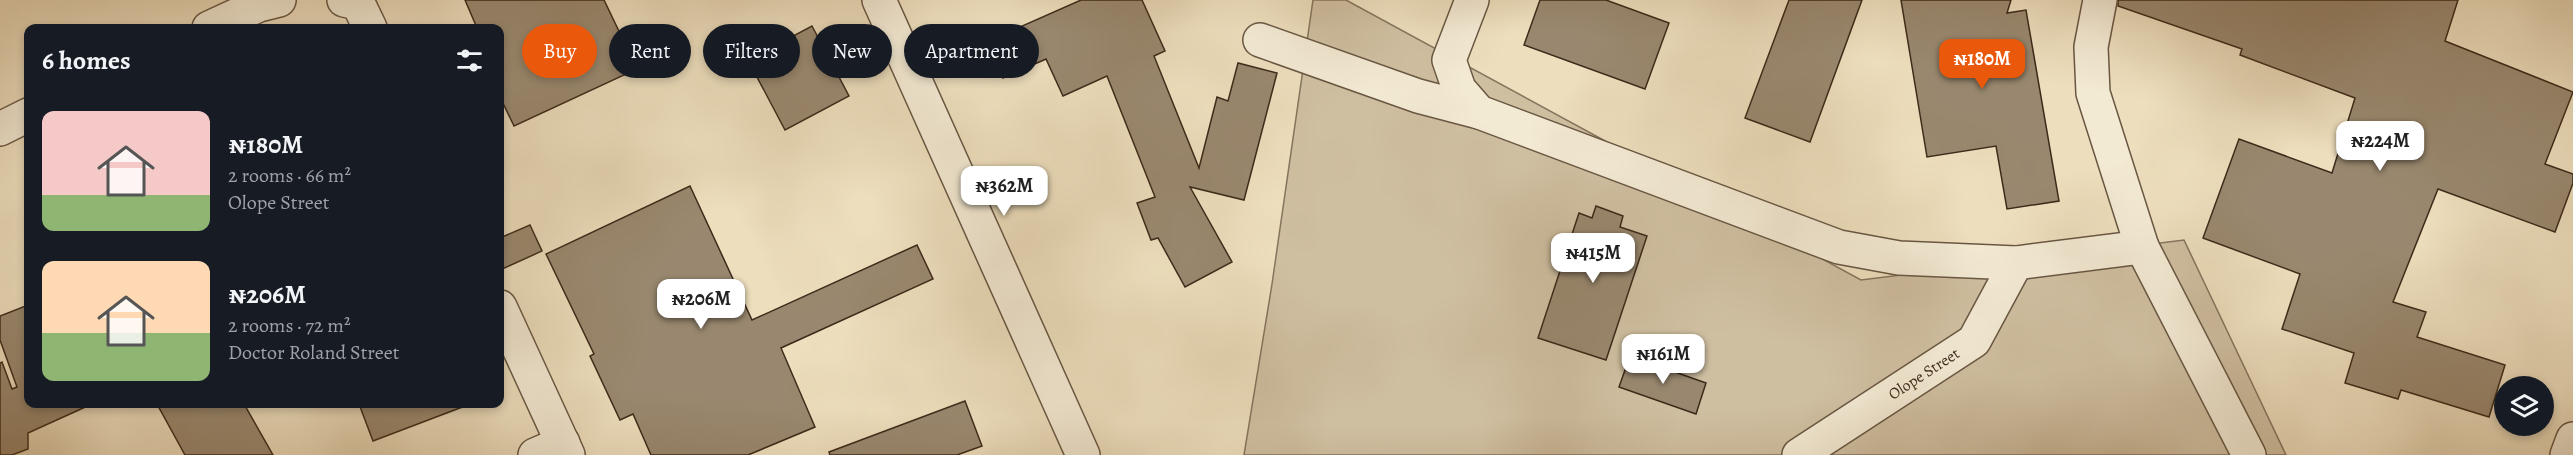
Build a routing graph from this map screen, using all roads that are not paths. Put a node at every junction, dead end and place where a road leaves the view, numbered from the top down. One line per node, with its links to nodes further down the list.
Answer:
1 (279, 0): 6 (street)
2 (344, 0): 7 (street)
3 (879, 0): 17 (street)
4 (1472, 0): 9 (street)
5 (2100, 0): 12 (street)
6 (218, 24)
7 (368, 24)
8 (1260, 40): 9 (street)
9 (1479, 112): 13 (street)
10 (24, 117): 11 (street)
11 (0, 129)
12 (2142, 247): 13 (street); 19 (street)
13 (2016, 263): 18 (street, Olope Street)
14 (504, 317): 16 (street)
15 (2573, 439): 20 (street)
16 (555, 451)
17 (1083, 455)
18 (1799, 455)
19 (2249, 455)
20 (2567, 455)

